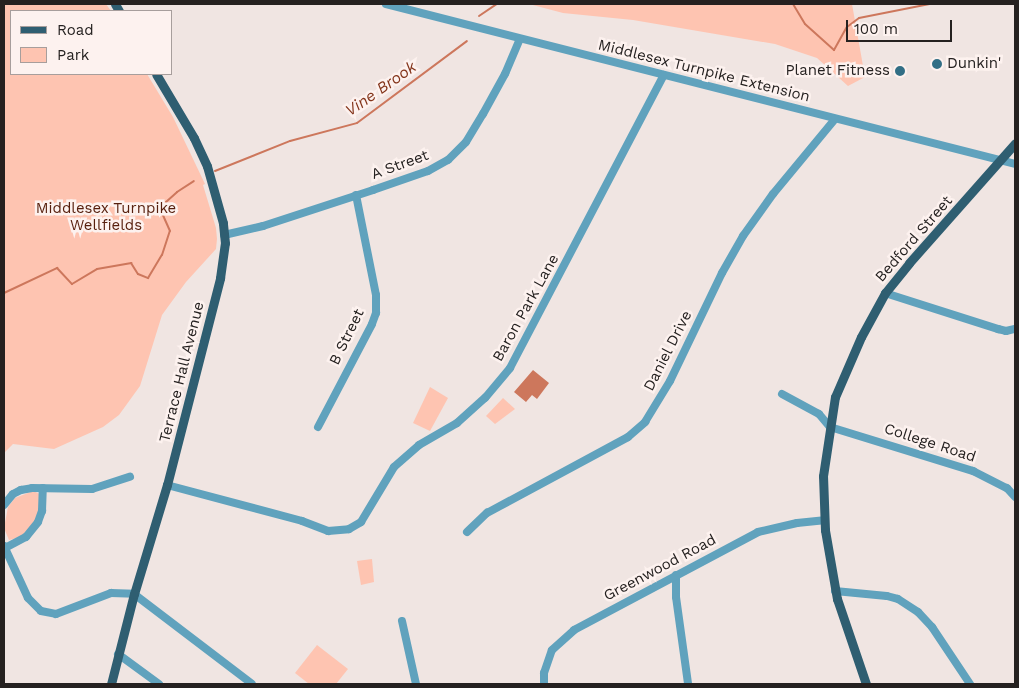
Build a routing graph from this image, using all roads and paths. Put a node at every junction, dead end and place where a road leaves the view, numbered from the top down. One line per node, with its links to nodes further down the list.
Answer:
1 (386, 4): 2 (street, Middlesex Turnpike Extension)
2 (520, 39): 4 (street, Middlesex Turnpike Extension); 9 (street, A Street)
3 (157, 75): 10 (main road, Terrace Hall Avenue)
4 (664, 75): 5 (street, Middlesex Turnpike Extension); 17 (street, Baron Park Lane)
5 (835, 119): 7 (street, Middlesex Turnpike Extension); 22 (street, Daniel Drive)
6 (1015, 143): 7 (main road, Bedford Street)
7 (1001, 161): 8 (street, Middlesex Turnpike Extension); 11 (main road, Bedford Street)
8 (1015, 164)
9 (356, 196): 10 (street, A Street); 15 (street, B Street)
10 (224, 235): 17 (main road, Terrace Hall Avenue)
11 (886, 293): 12 (street); 14 (main road, Bedford Street)
12 (1015, 329)
13 (782, 394): 14 (street)
14 (830, 426): 19 (street, College Road); 21 (main road, Bedford Street)
15 (318, 427)
16 (130, 477): 18 (street)
17 (167, 485): 26 (main road, Terrace Hall Avenue)
18 (43, 488): 20 (street); 23 (street)
19 (1015, 496)
20 (4, 506)
21 (824, 520): 24 (street, Greenwood Road); 25 (main road, Bedford Street)
22 (467, 532)
23 (4, 547): 26 (street)
24 (676, 575): 33 (street, Greenwood Road); 34 (street)
25 (835, 591): 35 (main road, Bedford Street); 36 (street)
26 (134, 594): 28 (main road, Terrace Hall Avenue); 31 (street)
27 (402, 621): 32 (street)
28 (118, 654): 29 (main road, Terrace Hall Avenue); 30 (street)
29 (111, 684)
30 (159, 684)
31 (252, 684)
32 (416, 684)
33 (544, 684)
34 (688, 684)
35 (866, 684)
36 (970, 684)

